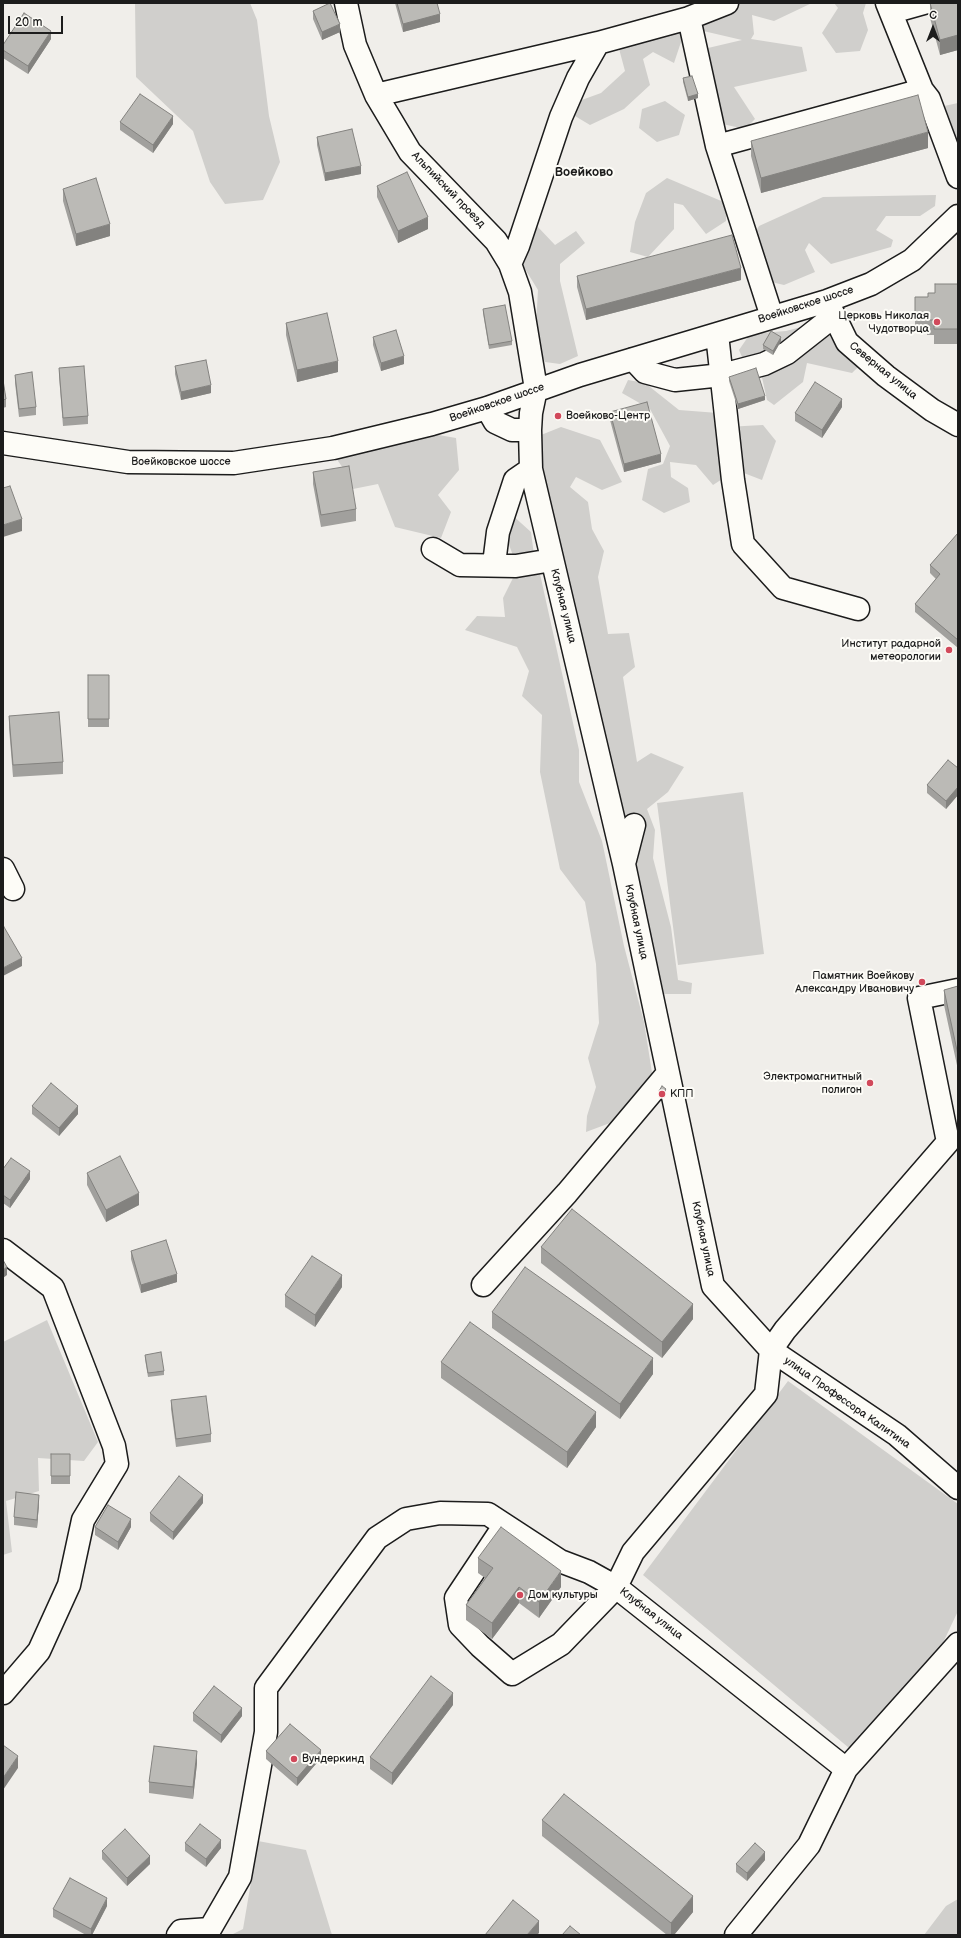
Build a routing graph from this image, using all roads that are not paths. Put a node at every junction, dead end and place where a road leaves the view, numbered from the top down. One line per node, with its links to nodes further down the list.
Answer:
1 (346, 3): 8 (street, Альпийский проезд)
2 (728, 3): 5 (street)
3 (924, 3): 4 (street)
4 (889, 7): 7 (street)
5 (689, 18): 6 (street); 9 (street)
6 (598, 43): 8 (street); 12 (street)
7 (922, 90): 9 (street); 10 (street)
8 (376, 95): 12 (street, Альпийский проезд)
9 (717, 146): 14 (street)
10 (958, 177)
11 (958, 216): 13 (street, Воейковское шоссе)
12 (510, 264): 18 (street, Альпийский проезд)
13 (831, 308): 14 (street, Воейковское шоссе); 17 (street); 20 (street, Северная улица)
14 (772, 317): 15 (street, Воейковское шоссе)
15 (717, 334): 16 (street, Воейковское шоссе); 17 (street)
16 (633, 359): 17 (street); 18 (street, Воейковское шоссе)
17 (722, 375): 27 (street)
18 (536, 389): 19 (street, Воейковское шоссе); 21 (street, Клубная улица)
19 (487, 408): 21 (street); 22 (street, Воейковское шоссе)
20 (958, 425)
21 (530, 430): 23 (street, Клубная улица)
22 (3, 443)
23 (531, 469): 25 (street, Клубная улица); 26 (street)
24 (433, 549): 26 (street)
25 (552, 560): 26 (street); 29 (street, Клубная улица)
26 (494, 564)
27 (858, 609)
28 (634, 825): 29 (street)
29 (624, 864): 33 (street, Клубная улица)
30 (3, 868): 31 (street)
31 (13, 889)
32 (958, 990): 34 (street)
33 (668, 1074): 36 (street); 37 (street, Клубная улица)
34 (953, 1137): 37 (street)
35 (3, 1250): 42 (street)
36 (483, 1285)
37 (772, 1350): 38 (street, улица Профессора Калитина); 40 (street, Клубная улица)
38 (958, 1488)
39 (504, 1526): 40 (street); 40 (street); 44 (street)
40 (616, 1587): 43 (street, Клубная улица)
41 (958, 1644): 43 (street)
42 (3, 1693)
43 (846, 1769): 45 (street)
44 (178, 1935)
45 (736, 1935)

